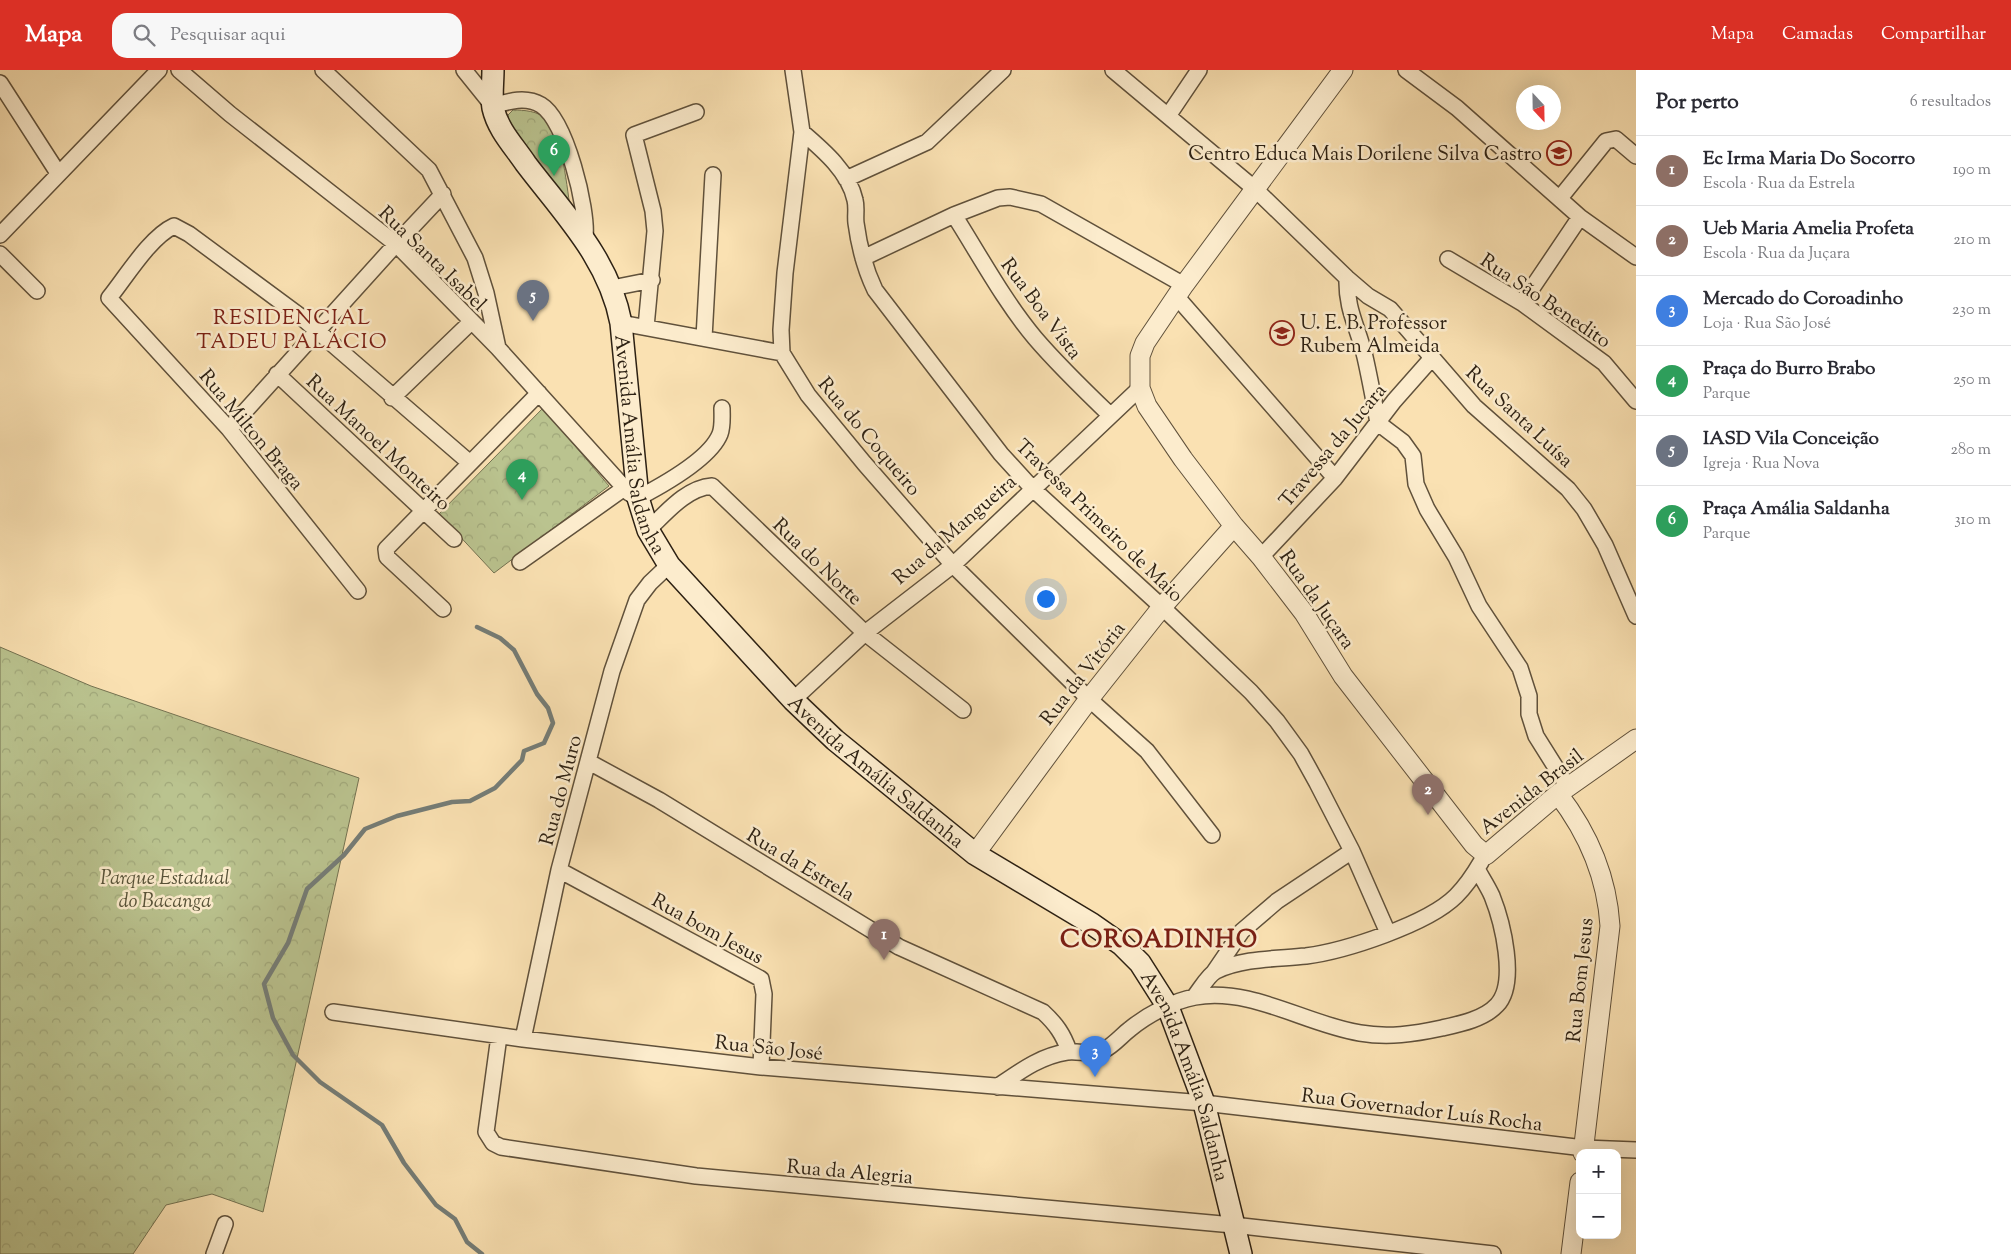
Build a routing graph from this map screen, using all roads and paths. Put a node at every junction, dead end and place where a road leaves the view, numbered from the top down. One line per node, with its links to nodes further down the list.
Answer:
1 (159, 70): 18 (street)
2 (179, 70): 28 (street, Rua Santa Isabel)
3 (323, 70): 22 (street)
4 (464, 70): 13 (street, Avenida Amália Saldanha)
5 (493, 70): 13 (main road)
6 (793, 70): 16 (street)
7 (1003, 70): 20 (street)
8 (1113, 70): 15 (street, Rua Santa Luísa)
9 (1199, 70): 15 (street)
10 (1342, 70): 21 (street)
11 (1406, 70): 23 (street)
12 (0, 83): 18 (street)
13 (493, 106): 27 (main road, Avenida Amália Saldanha); 27 (street, Avenida Amália Saldanha)
14 (696, 112): 34 (street)
15 (1168, 116): 21 (street, Rua Santa Luísa)
16 (802, 132): 20 (street, Travessa Primeiro de Maio); 45 (street, Rua do Coqueiro)
17 (1636, 156): 23 (street)
18 (58, 173): 26 (street)
19 (713, 175): 43 (street)
20 (846, 179): 31 (street, Travessa Primeiro de Maio)
21 (1255, 189): 33 (street, Rua Santa Luísa); 36 (street)
22 (443, 194): 28 (street); 44 (street)
23 (1560, 198): 25 (street)
24 (954, 215): 31 (street); 36 (street); 53 (street, Rua Boa Vista)
25 (1580, 217): 30 (street); 38 (street)
26 (0, 235)
27 (585, 237): 35 (main road, Avenida Amália Saldanha)
28 (396, 244): 39 (street, Rua Santa Isabel); 42 (street)
29 (0, 254): 37 (street)
30 (1636, 257)
31 (863, 258): 58 (street, Travessa Primeiro de Maio)
32 (1448, 259): 38 (street, Rua São Benedito)
33 (1347, 278): 46 (street, Rua Santa Luísa); 54 (street)
34 (652, 280): 35 (street); 41 (street)
35 (612, 288): 40 (main road, Avenida Amália Saldanha)
36 (1180, 290): 48 (street, Rua da Juçara); 57 (street)
37 (37, 291)
38 (1522, 302): 51 (street, Rua São Benedito)
39 (471, 322): 44 (street, Rua Santa Isabel); 50 (street)
40 (621, 322): 41 (street); 59 (main road, Avenida Amália Saldanha)
41 (646, 327): 43 (street)
42 (318, 331): 47 (street); 50 (street); 55 (street, Rua Milton Braga)
43 (704, 338): 45 (street)
44 (498, 348): 49 (street, Rua Santa Isabel)
45 (782, 352): 67 (street, Rua do Coqueiro)
46 (1432, 358): 54 (street, Travessa da Jucara); 71 (street, Rua Santa Luísa)
47 (277, 374): 55 (street); 60 (street, Rua Manoel Monteiro)
48 (1140, 388): 53 (street, Rua da Mangueira); 61 (street, Rua da Juçara)
49 (539, 393): 56 (street); 59 (street, Rua Santa Isabel)
50 (392, 398): 56 (street)
51 (1636, 401)
52 (722, 408): 59 (street)
53 (1110, 415): 58 (street, Rua da Mangueira)
54 (1378, 423): 57 (street, Travessa da Jucara); 78 (street)
55 (229, 429): 68 (street, Rua Milton Braga)
56 (470, 463): 60 (street)
57 (1334, 478): 64 (street, Travessa da Jucara)
58 (1034, 489): 67 (street, Rua da Mangueira); 69 (street, Travessa Primeiro de Maio)
59 (631, 493): 62 (main road, Avenida Amália Saldanha); 65 (street)
60 (424, 511): 63 (street, Rua Manoel Monteiro); 70 (street)
61 (1234, 526): 64 (street, Rua da Juçara); 69 (street, Rua da Vitória)
62 (648, 530): 66 (main road, Avenida Amália Saldanha); 72 (street, Rua do Norte)
63 (454, 539)
64 (1261, 557): 82 (street, Rua da Juçara)
65 (520, 562)
66 (669, 565): 74 (main road, Avenida Amália Saldanha); 77 (street, Rua do Muro)
67 (953, 565): 72 (street, Rua da Mangueira); 73 (street, Rua do Coqueiro)
68 (358, 591)
69 (1162, 607): 73 (street, Rua da Vitória); 80 (street, Travessa Primeiro de Maio)
70 (443, 609)
71 (1636, 616)
72 (865, 633): 74 (street, Rua da Mangueira); 75 (street, Rua do Norte)
73 (1089, 699): 79 (street, Rua do Coqueiro); 81 (street, Rua da Vitória)
74 (794, 700): 81 (main road, Avenida Amália Saldanha)
75 (962, 710)
76 (1636, 739): 78 (street, Avenida Brasil)
77 (589, 762): 83 (street, Rua do Muro); 91 (street, Rua da Estrela)
78 (1563, 790): 82 (street, Avenida Brasil); 96 (street, Rua Bom Jesus)
79 (1212, 836)
80 (1352, 851): 84 (street, Travessa Primeiro de Maio); 85 (street)
81 (974, 854): 87 (main road, Avenida Amália Saldanha)
82 (1482, 862): 84 (street, Avenida Brasil); 86 (street)
83 (559, 870): 90 (street, Rua do Muro); 92 (street, Rua bom Jesus)
84 (1388, 932): 85 (street, Avenida Brasil)
85 (1214, 972): 86 (street)
86 (1194, 997): 87 (street)
87 (1168, 1007): 91 (street); 94 (main road, Avenida Amália Saldanha)
88 (333, 1012): 89 (street, Rua São José)
89 (499, 1036): 90 (street, Rua São José); 101 (street, Rua da Alegria)
90 (524, 1039): 92 (street, Rua São José)
91 (1069, 1051): 93 (street)
92 (761, 1067): 93 (street, Rua São José)
93 (997, 1087): 94 (street, Rua São José)
94 (1204, 1103): 95 (street, Rua Governador Luís Rocha); 101 (main road, Avenida Amália Saldanha)
95 (1576, 1149)
96 (1584, 1149)
97 (1621, 1150): 98 (street, Rua Governador Luís Rocha)
98 (1636, 1150)
99 (1578, 1194): 105 (street)
100 (226, 1224): 102 (street)
101 (1233, 1225): 103 (main road, Avenida Amália Saldanha); 104 (street, Rua da Alegria)
102 (214, 1254)
103 (1241, 1254)
104 (1492, 1254)
105 (1571, 1254)

